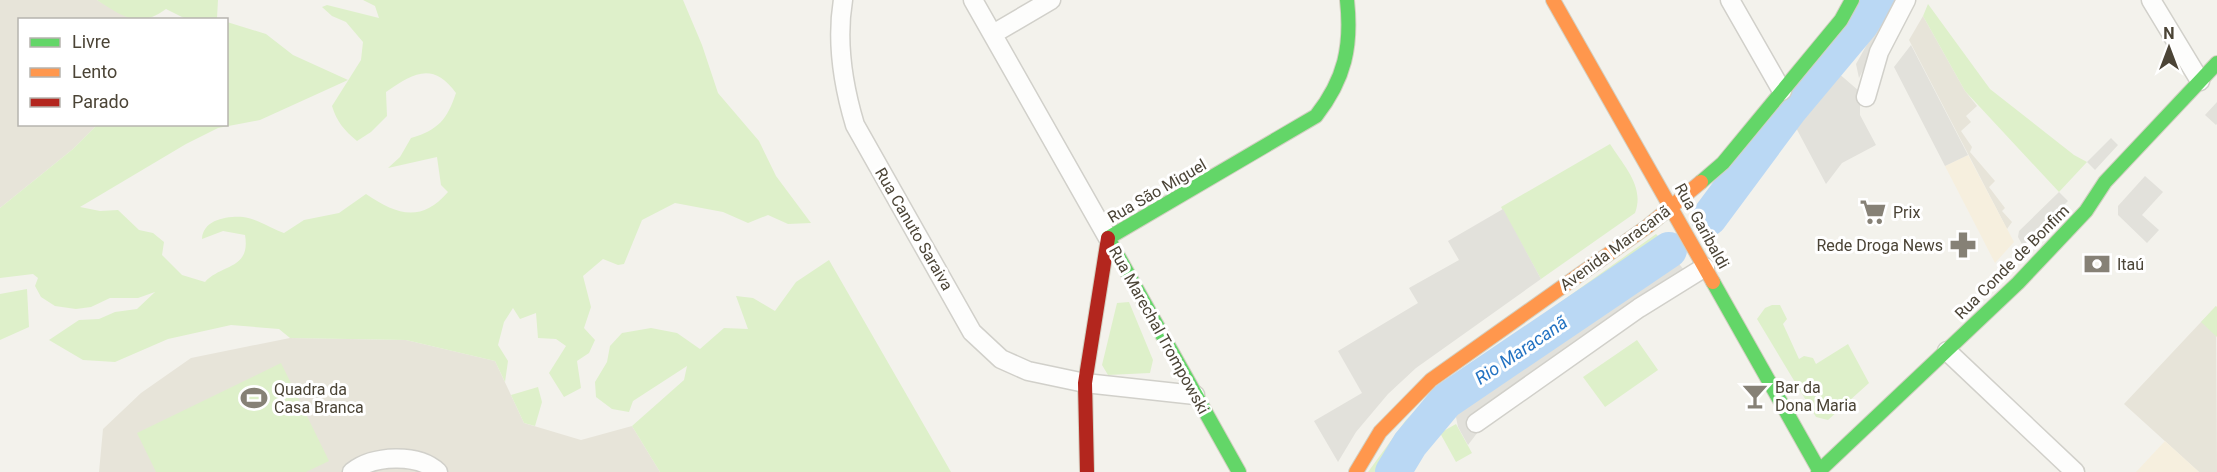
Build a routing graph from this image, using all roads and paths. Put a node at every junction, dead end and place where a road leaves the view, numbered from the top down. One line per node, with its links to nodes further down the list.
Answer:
1 (843, 0): 19 (street, Rua Canuto Saraiva)
2 (973, 0): 10 (street, Rua Marechal Trompowski)
3 (1051, 0): 10 (street)
4 (1347, 0): 16 (street, Rua São Miguel)
5 (1553, 0): 15 (street, Rua Garibaldi)
6 (1730, 0): 13 (street)
7 (1852, 0): 13 (street, Avenida Maracanã)
8 (1906, 0): 14 (street)
9 (2151, 0): 12 (street)
10 (993, 34): 16 (street, Rua Marechal Trompowski)
11 (2217, 63): 12 (street, Rua Conde de Bonfim)
12 (2200, 81): 18 (street, Rua Conde de Bonfim)
13 (1782, 91): 15 (street, Avenida Maracanã)
14 (1866, 97)
15 (1671, 208): 17 (street, Rua Garibaldi); 27 (street, Avenida Maracanã)
16 (1108, 238): 19 (street, Rua São Miguel); 20 (street, Rua Marechal Trompowski)
17 (1705, 267): 21 (street); 22 (street, Rua Garibaldi)
18 (1947, 351): 22 (street, Rua Conde de Bonfim); 28 (street)
19 (1085, 383): 20 (street, Rua Canuto Saraiva); 25 (street, Rua São Miguel)
20 (1195, 395): 26 (street, Rua Marechal Trompowski)
21 (1476, 423)
22 (1818, 471)
23 (352, 472): 24 (street)
24 (438, 472)
25 (1087, 472)
26 (1239, 472)
27 (1356, 472)
28 (2075, 472)

